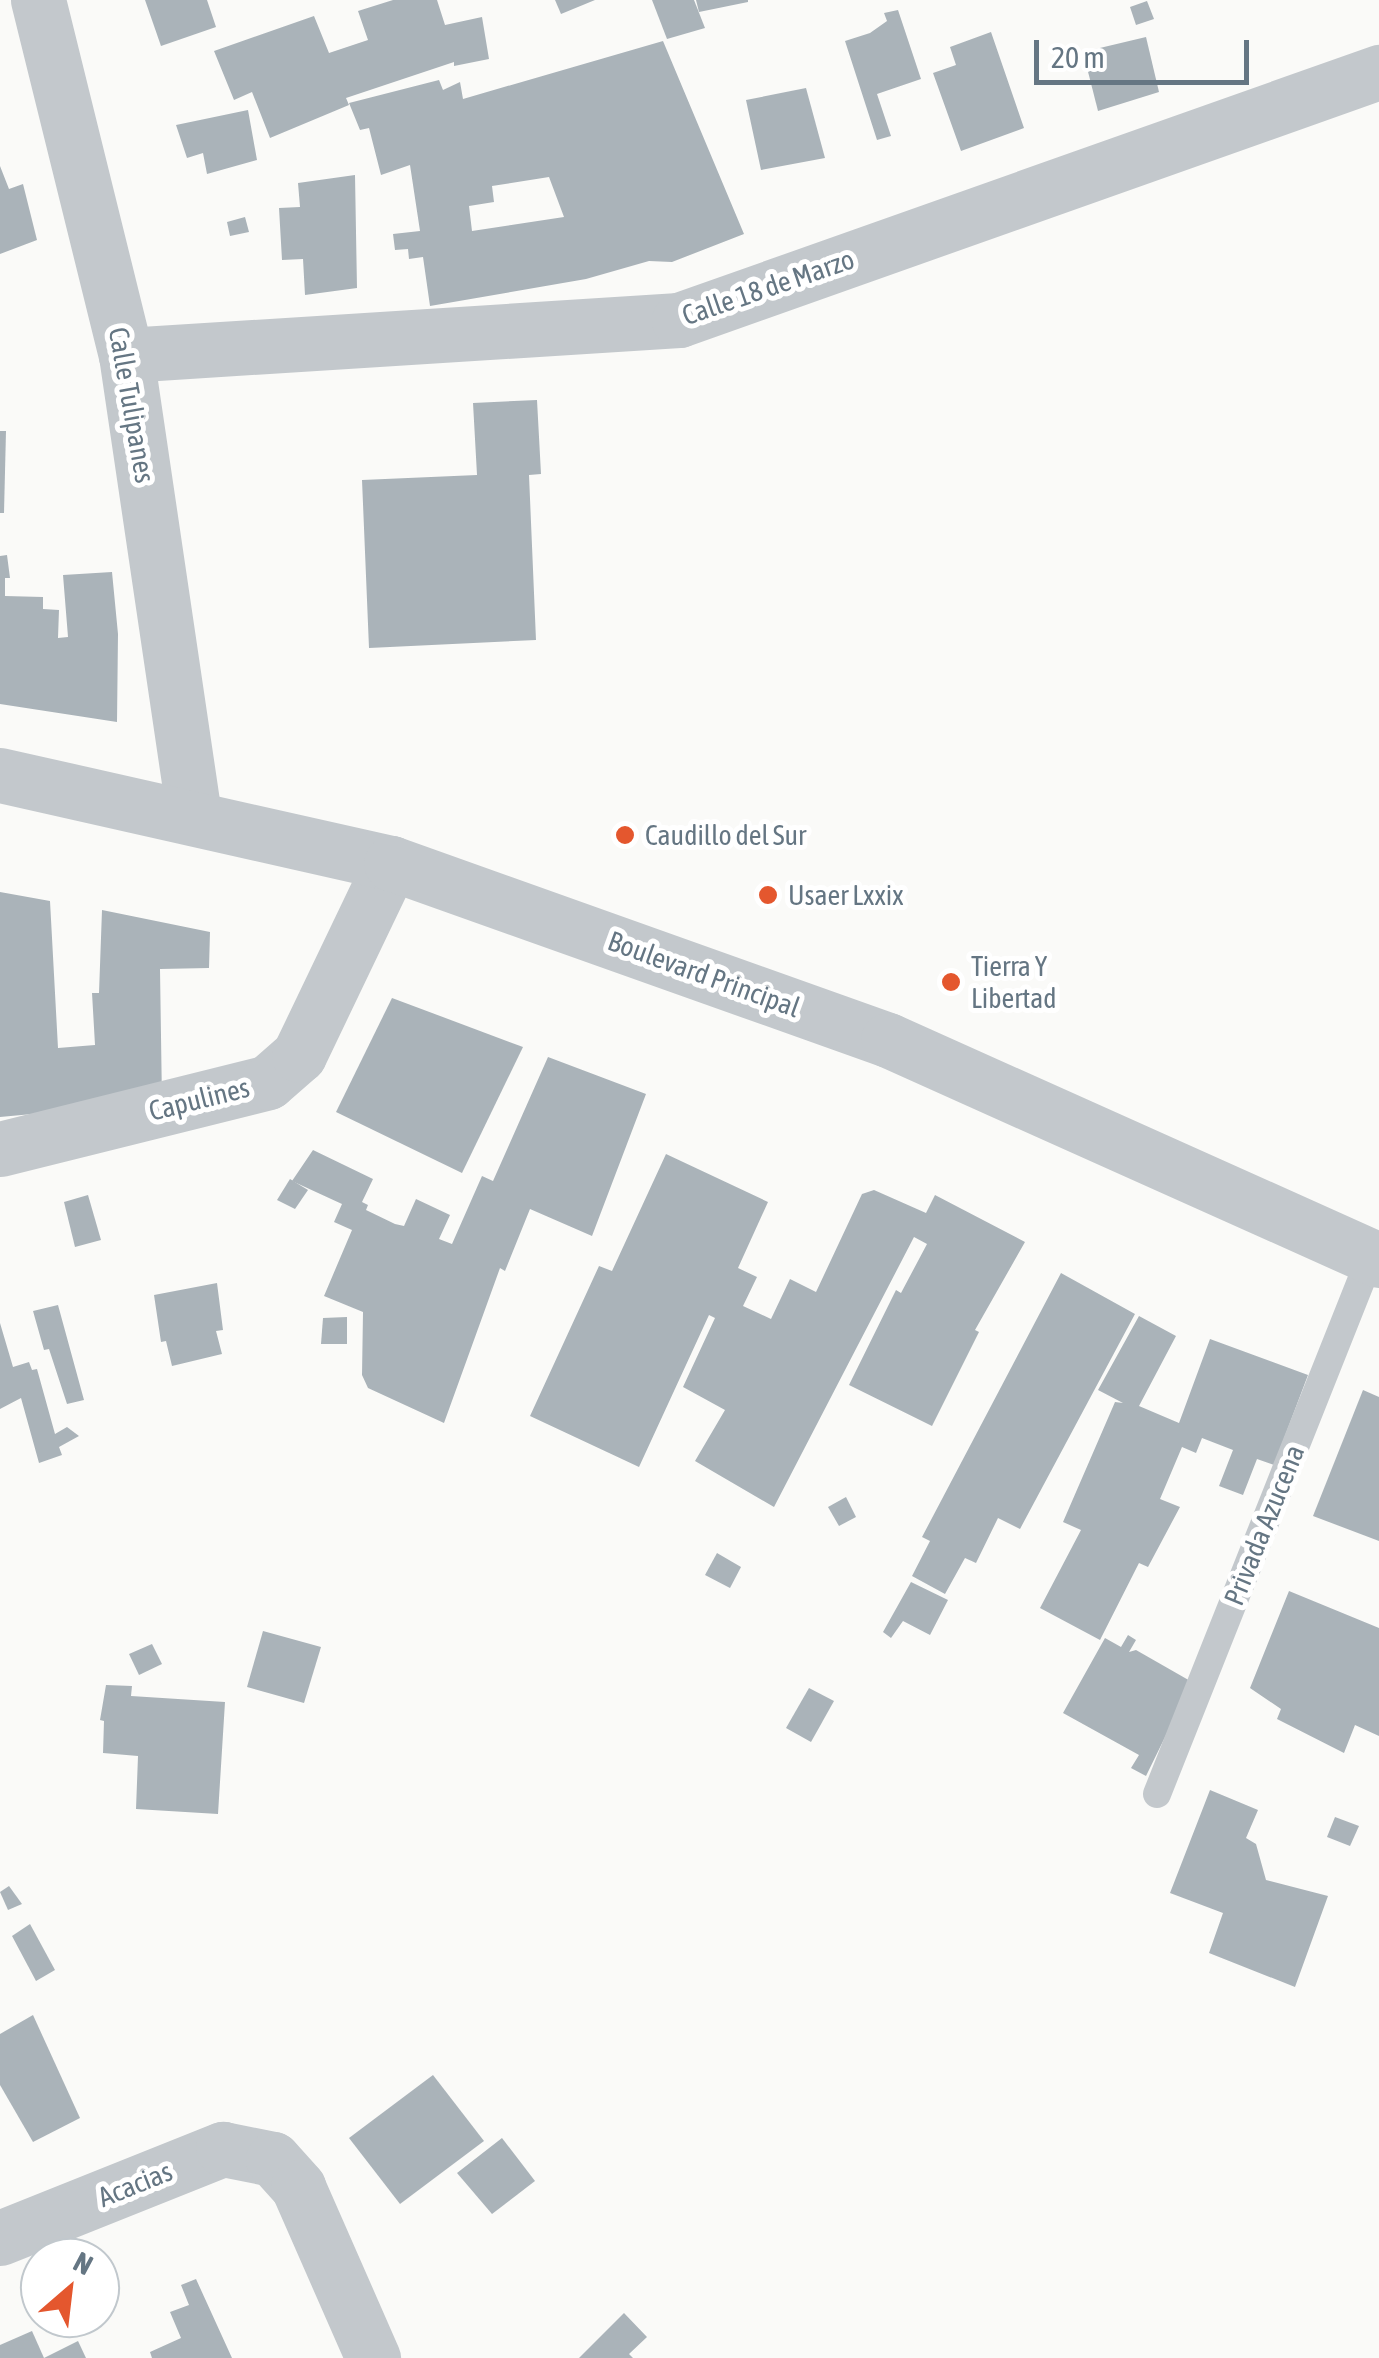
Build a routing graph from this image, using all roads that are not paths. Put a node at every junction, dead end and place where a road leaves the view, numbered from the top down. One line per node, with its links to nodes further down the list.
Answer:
1 (38, 0): 3 (street, Calle Tulipanes)
2 (1379, 72): 3 (street, Calle 18 de Marzo)
3 (126, 355): 5 (street, Calle Tulipanes)
4 (0, 776): 5 (street, Boulevard Principal)
5 (194, 816): 6 (street, Boulevard Principal)
6 (391, 863): 7 (street, Capulines); 8 (street, Boulevard Principal)
7 (0, 1149)
8 (1375, 1258): 9 (lane, Privada Azucena)
9 (1158, 1794)
10 (0, 2238): 11 (street, Acacias)
11 (373, 2358)

